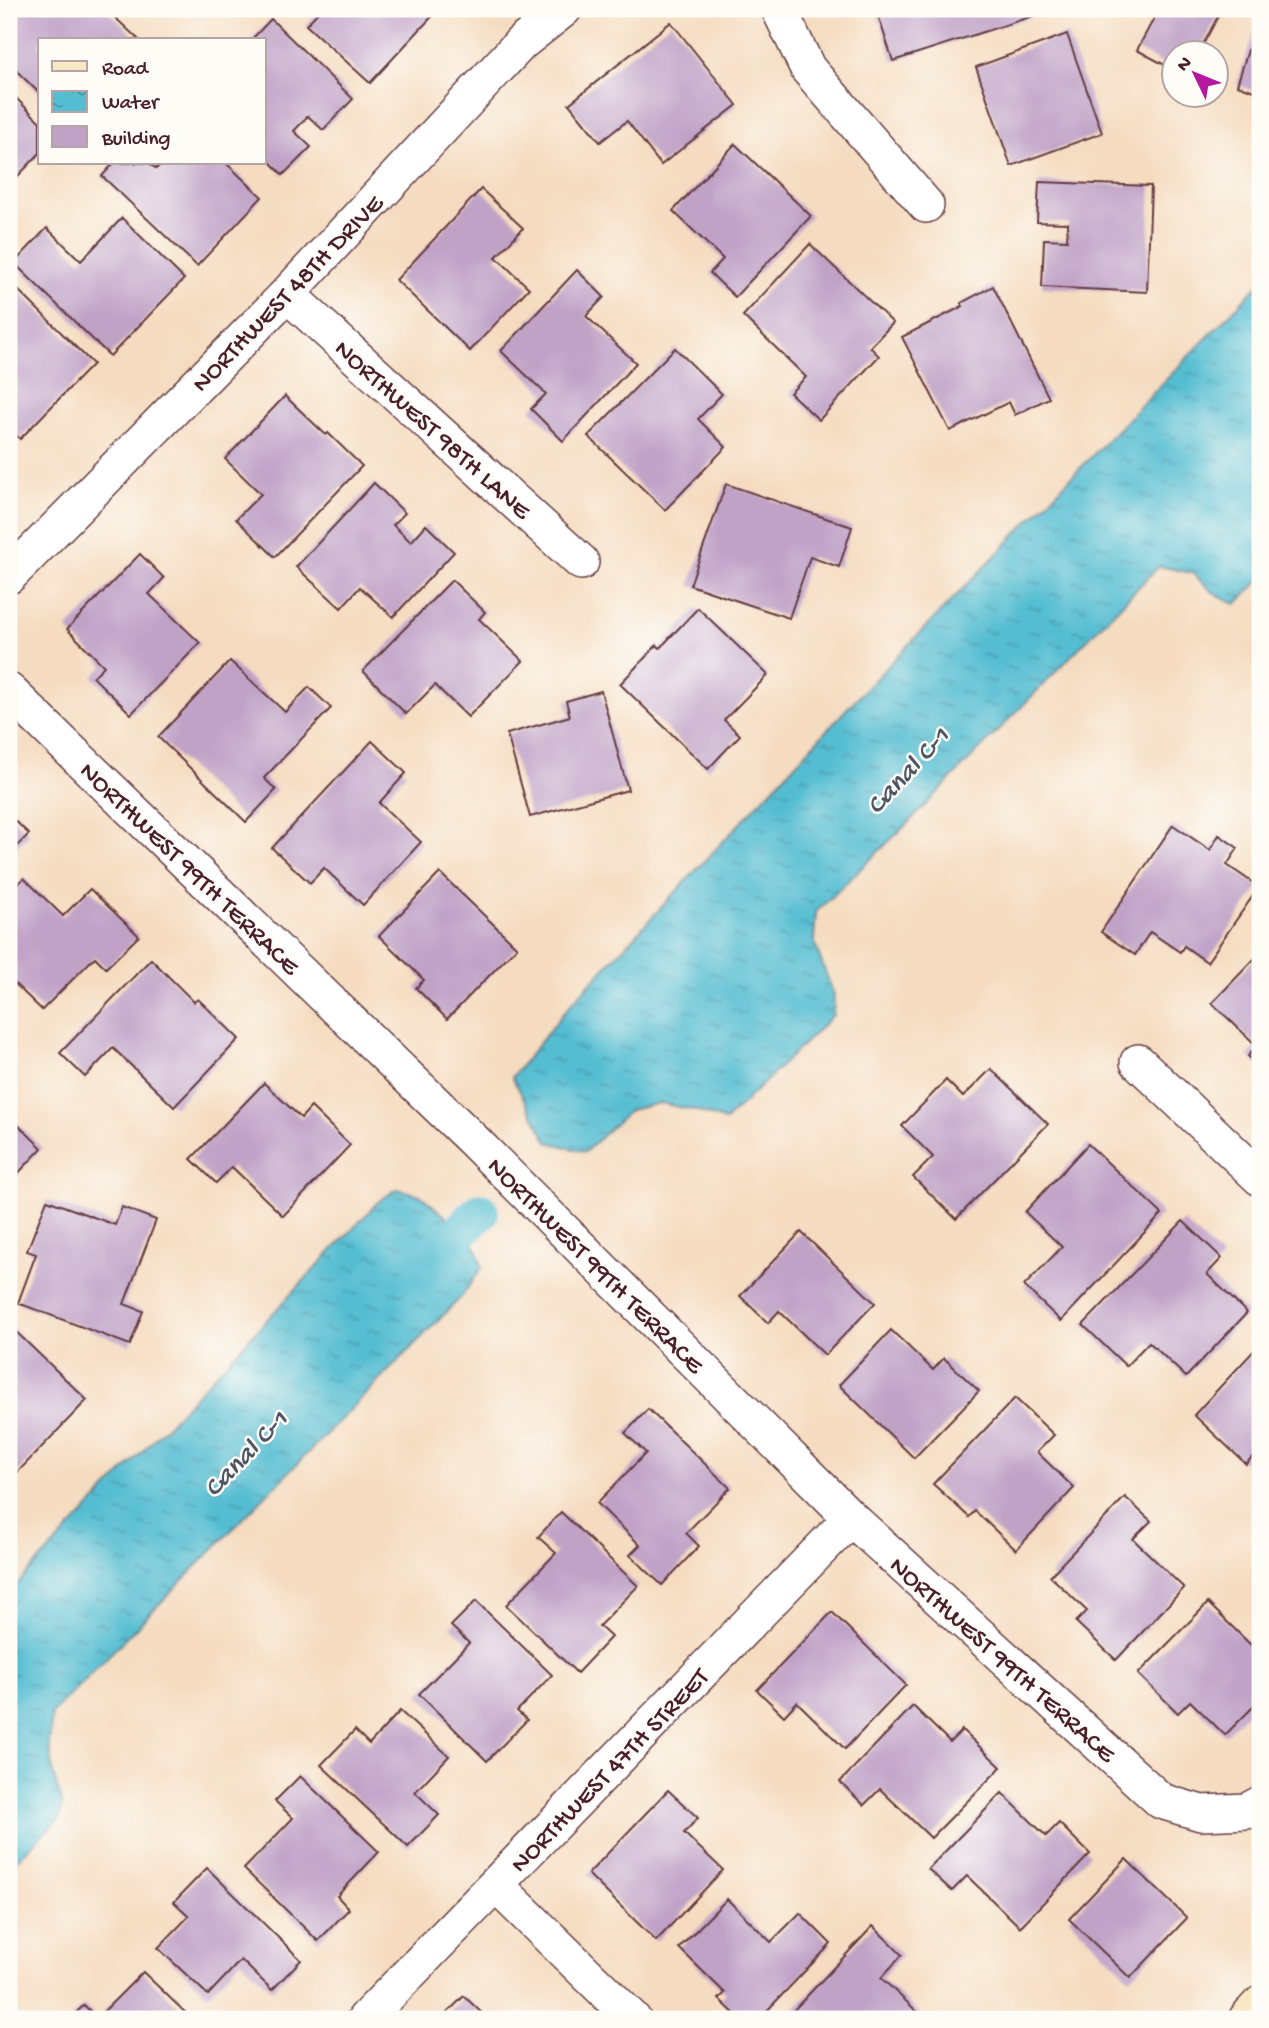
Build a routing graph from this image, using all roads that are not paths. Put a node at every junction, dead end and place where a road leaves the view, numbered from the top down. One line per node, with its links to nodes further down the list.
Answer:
1 (564, 9): 4 (street, NORTHWEST 48TH DRIVE)
2 (779, 9): 3 (street)
3 (926, 205)
4 (287, 294): 5 (street, NORTHWEST 98TH LANE); 6 (street, NORTHWEST 48TH DRIVE)
5 (581, 562)
6 (9, 576)
7 (9, 691): 10 (street, NORTHWEST 99TH TERRACE)
8 (1138, 1062): 9 (street)
9 (1260, 1178)
10 (851, 1518): 11 (street, NORTHWEST 99TH TERRACE); 12 (street, NORTHWEST 47TH STREET)
11 (1260, 1804)
12 (496, 1885): 14 (street, NORTHWEST 47TH STREET); 15 (street)
13 (1260, 2006): 16 (main road)
14 (365, 2019)
15 (633, 2019)
16 (1248, 2019)

